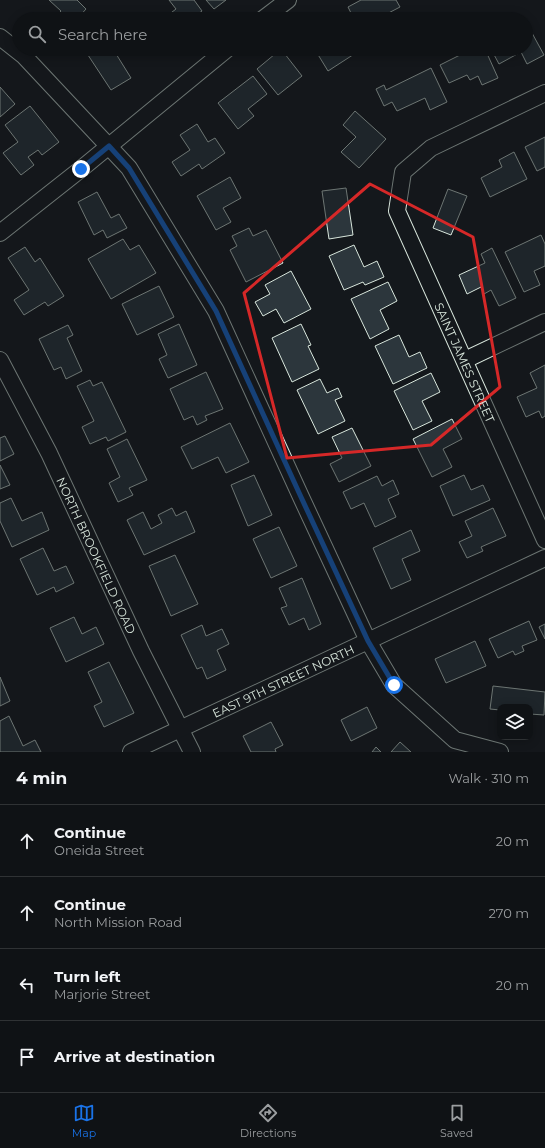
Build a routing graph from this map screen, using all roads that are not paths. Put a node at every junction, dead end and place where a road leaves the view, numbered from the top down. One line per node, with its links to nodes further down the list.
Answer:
1 (288, 0): 2 (street)
2 (272, 12)
3 (0, 37): 4 (street)
4 (12, 46)
5 (24, 56): 8 (street)
6 (218, 56): 8 (street)
7 (545, 93): 12 (street, SAINT JAMES STREET)
8 (109, 146): 9 (street); 15 (street)
9 (0, 233)
10 (545, 322): 12 (street)
11 (0, 360): 16 (street, NORTH BROOKFIELD ROAD)
12 (465, 360): 13 (street, SAINT JAMES STREET)
13 (545, 540)
14 (545, 558): 15 (street, EAST 9TH STREET NORTH)
15 (368, 641): 16 (street, EAST 9TH STREET NORTH); 19 (street)
16 (180, 729): 17 (street, EAST 9TH STREET NORTH); 18 (street, NORTH BROOKFIELD ROAD)
17 (130, 752)
18 (192, 752)
19 (500, 752)

